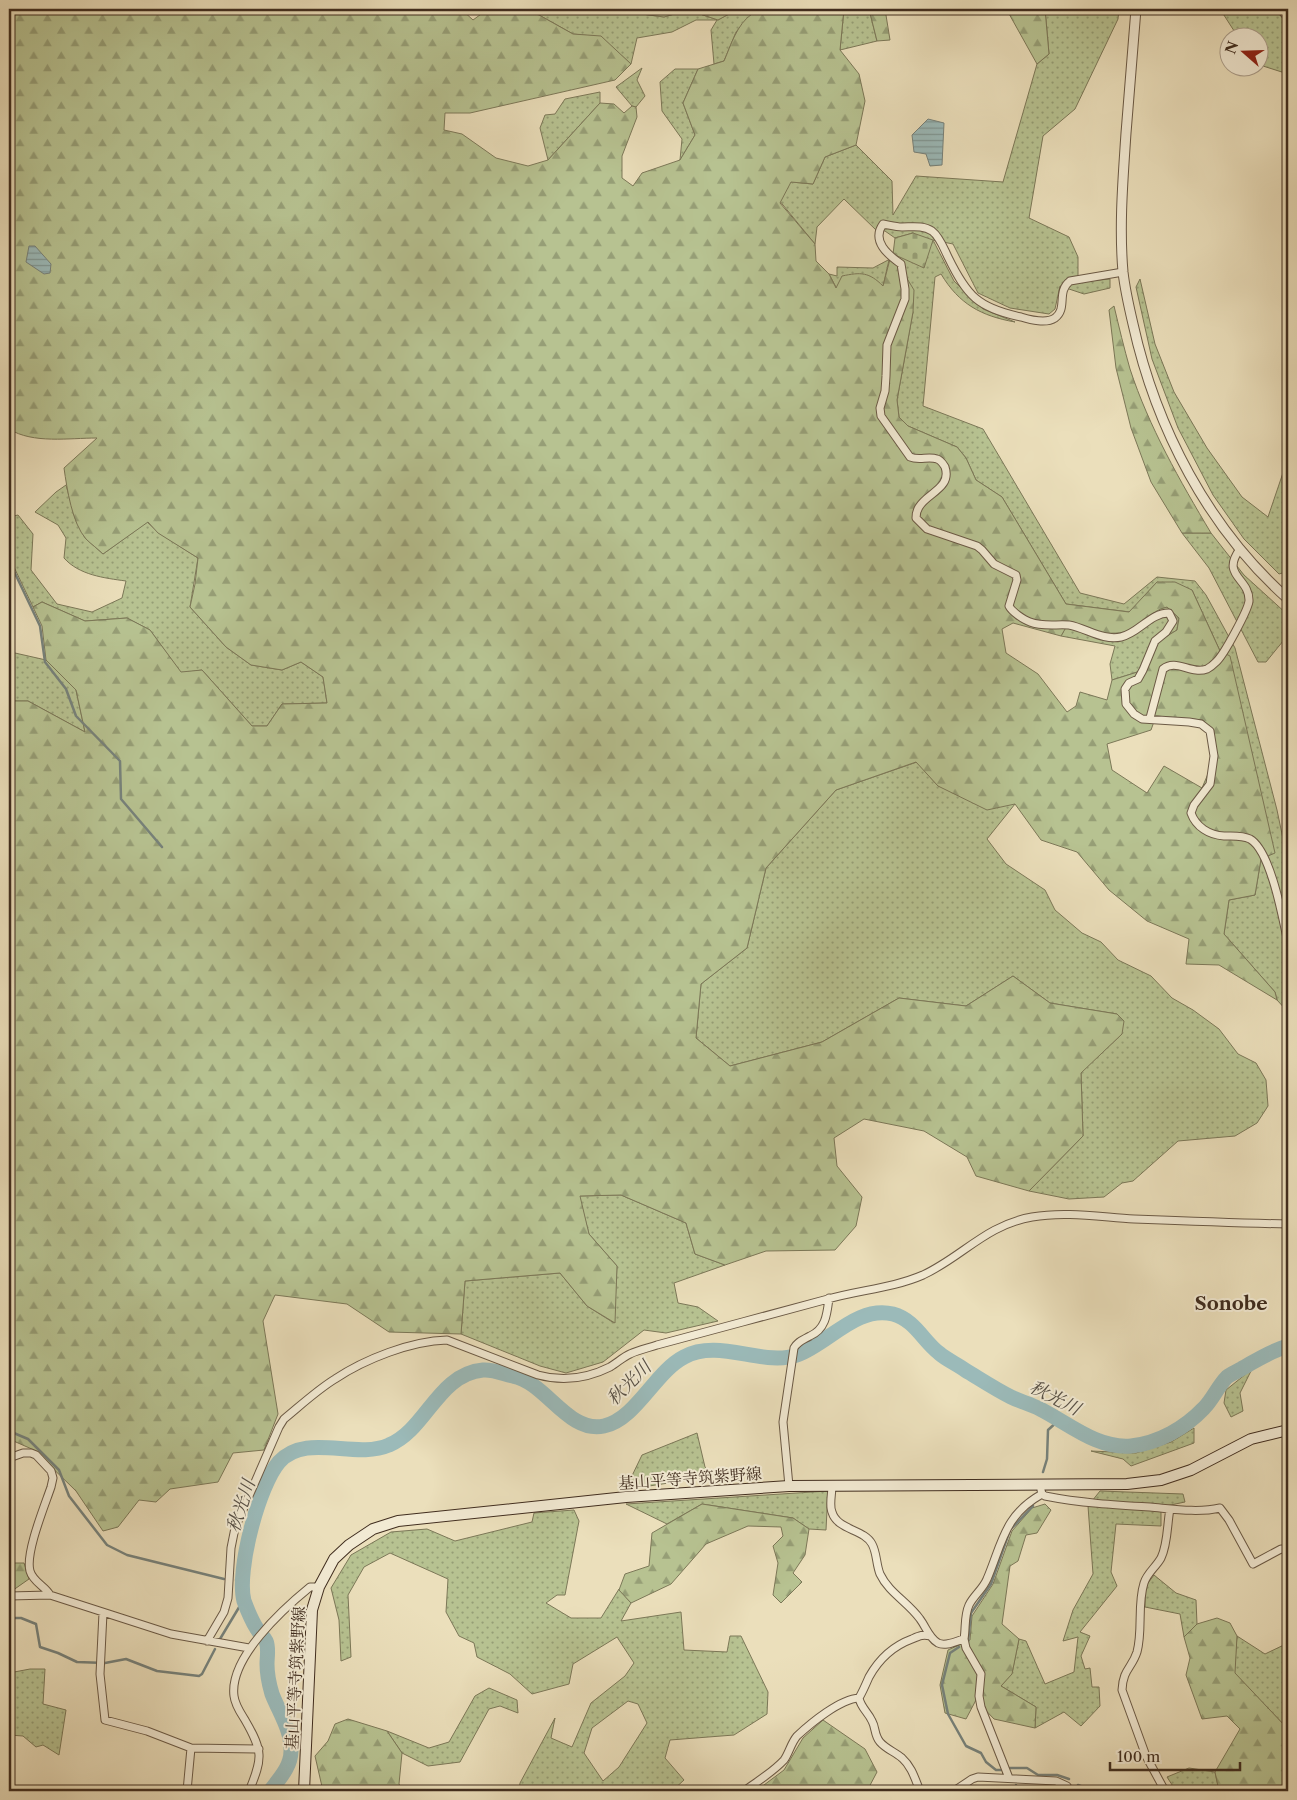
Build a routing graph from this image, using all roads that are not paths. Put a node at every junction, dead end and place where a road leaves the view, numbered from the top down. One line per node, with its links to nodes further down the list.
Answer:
1 (1136, 9): 4 (street)
2 (1280, 9): 3 (street)
3 (1288, 18)
4 (1123, 272): 5 (street); 7 (street)
5 (1240, 549): 6 (street); 7 (street)
6 (1288, 599)
7 (1150, 718): 8 (street)
8 (1288, 943)
9 (1288, 1224): 10 (street)
10 (829, 1298): 13 (street); 24 (street)
11 (1288, 1430): 15 (main road, 基山平等寺筑紫野線)
12 (9, 1458): 19 (street)
13 (789, 1486): 14 (main road, 基山平等寺筑紫野線); 18 (main road, 基山平等寺筑紫野線)
14 (832, 1486): 15 (main road, 基山平等寺筑紫野線); 22 (street)
15 (1042, 1489): 16 (street); 23 (street)
16 (1170, 1509): 17 (street); 37 (street)
17 (1288, 1550)
18 (319, 1587): 25 (street); 32 (main road, 基山平等寺筑紫野線)
19 (50, 1595): 20 (street); 21 (street)
20 (9, 1596)
21 (103, 1613): 24 (street); 27 (street)
22 (930, 1636): 23 (street); 26 (street)
23 (964, 1639): 29 (street)
24 (207, 1641): 25 (street)
25 (249, 1648): 28 (street)
26 (859, 1698): 33 (street); 34 (street)
27 (191, 1748): 28 (street); 30 (street)
28 (259, 1749): 31 (street)
29 (1009, 1778): 35 (street); 36 (street)
30 (187, 1791)
31 (250, 1791)
32 (304, 1791)
33 (744, 1791)
34 (920, 1791)
35 (954, 1791)
36 (1070, 1791)
37 (1165, 1791)

